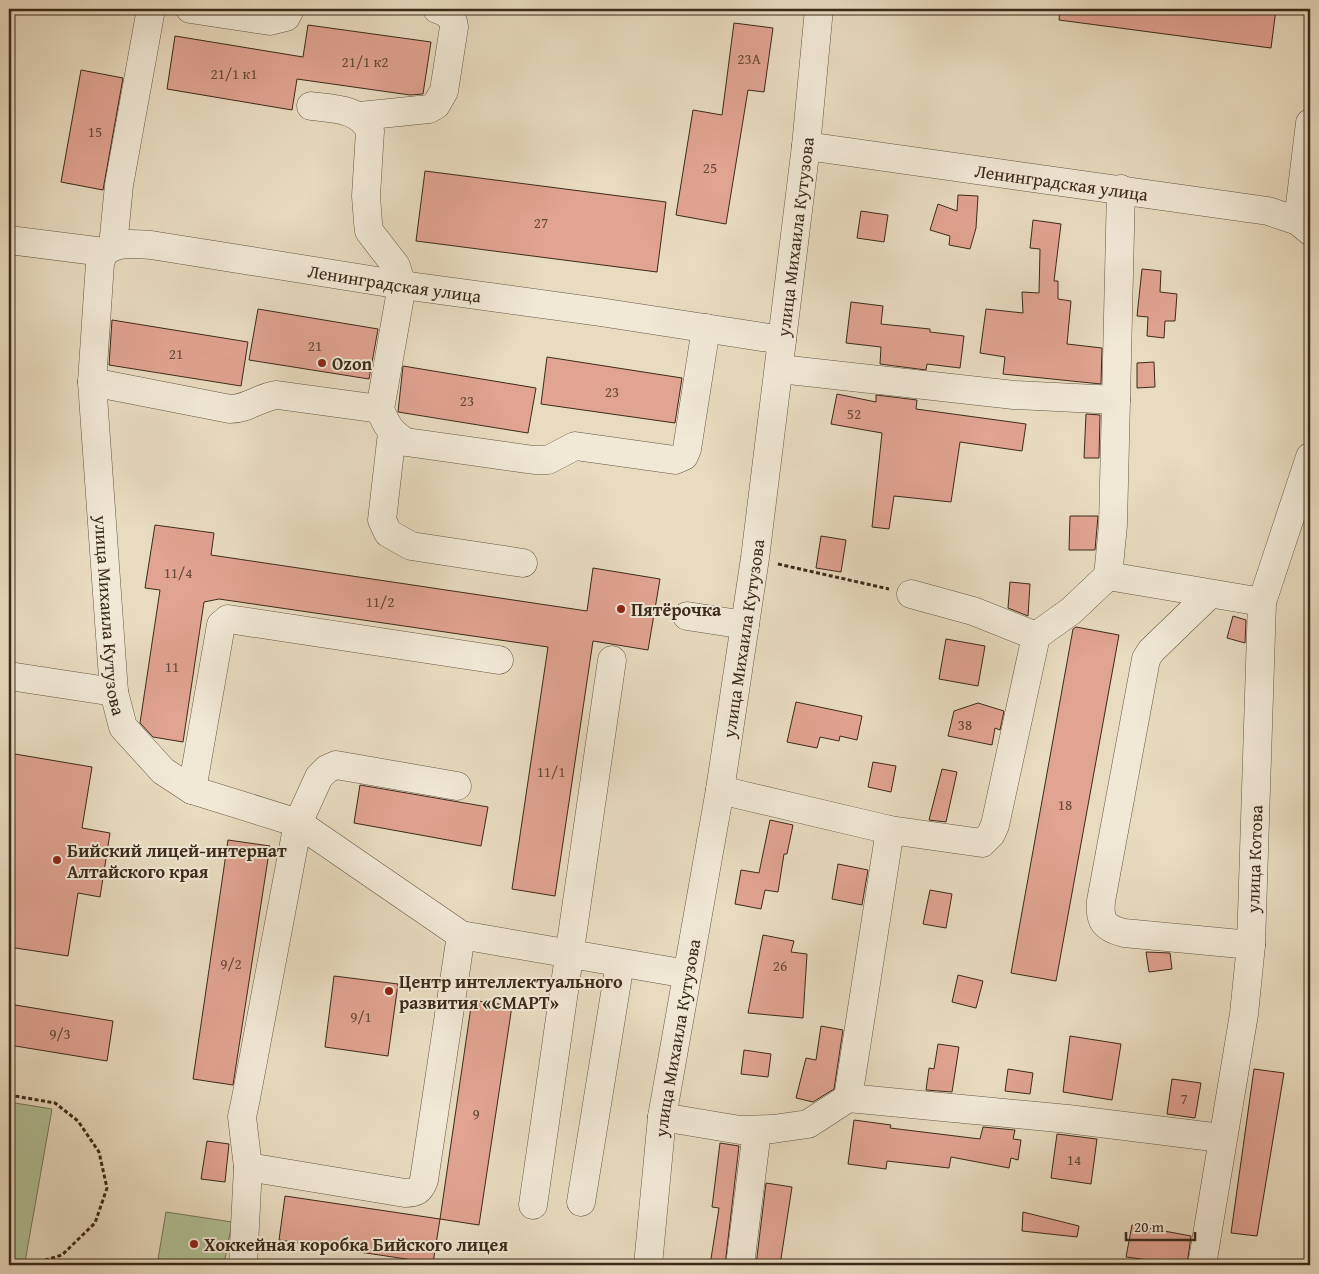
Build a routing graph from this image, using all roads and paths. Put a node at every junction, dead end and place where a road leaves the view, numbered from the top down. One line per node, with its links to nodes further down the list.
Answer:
1 (151, 9): 13 (street, улица Михаила Кутузова)
2 (290, 9): 5 (street)
3 (437, 9): 7 (street)
4 (819, 9): 9 (street, улица Михаила Кутузова)
5 (203, 10)
6 (311, 106): 7 (street)
7 (360, 116): 14 (street)
8 (1310, 123): 11 (street)
9 (806, 146): 10 (street, Ленинградская улица); 16 (street, улица Михаила Кутузова)
10 (1121, 189): 11 (street, Ленинградская улица); 19 (street)
11 (1304, 226)
12 (9, 240): 13 (street, Ленинградская улица)
13 (108, 249): 14 (street, Ленинградская улица); 18 (street, улица Михаила Кутузова)
14 (402, 285): 15 (street, Ленинградская улица); 20 (street)
15 (706, 328): 16 (street, Ленинградская улица); 21 (street)
16 (782, 340): 17 (street, улица Михаила Кутузова)
17 (780, 369): 19 (street); 23 (street, улица Михаила Кутузова)
18 (92, 382): 20 (street); 35 (street, улица Михаила Кутузова)
19 (1116, 400): 25 (street)
20 (380, 409): 21 (street)
21 (392, 433): 24 (street)
22 (1310, 457): 28 (street, улица Котова)
23 (755, 558): 26 (path); 30 (street, улица Михаила Кутузова)
24 (523, 563)
25 (1108, 576): 27 (street); 31 (street)
26 (911, 594): 31 (street)
27 (1210, 594): 28 (street); 42 (street)
28 (1262, 602): 42 (street, улица Котова)
29 (687, 616): 30 (street)
30 (745, 625): 38 (street, улица Михаила Кутузова)
31 (1036, 636): 40 (street)
32 (499, 660): 37 (street)
33 (612, 660): 43 (street)
34 (9, 676): 35 (street)
35 (114, 692): 37 (street, улица Михаила Кутузова)
36 (457, 786): 39 (street)
37 (192, 790): 39 (street, улица Михаила Кутузова)
38 (720, 790): 40 (street); 45 (street, улица Михаила Кутузова)
39 (298, 823): 41 (street, улица Михаила Кутузова); 51 (street)
40 (890, 830): 47 (street)
41 (461, 935): 43 (street); 51 (street)
42 (1251, 945): 50 (street, улица Котова)
43 (571, 955): 44 (street); 53 (street)
44 (620, 963): 45 (street); 52 (street)
45 (687, 974): 48 (street, улица Михаила Кутузова)
46 (9, 1095): 56 (path)
47 (848, 1098): 49 (street); 50 (street)
48 (662, 1117): 49 (street); 58 (street, улица Михаила Кутузова)
49 (758, 1130): 59 (street)
50 (1221, 1138): 60 (street, улица Котова)
51 (248, 1167): 57 (street)
52 (581, 1202)
53 (533, 1205)
54 (9, 1264): 55 (path)
55 (14, 1265)
56 (29, 1265)
57 (243, 1265)
58 (648, 1265)
59 (740, 1265)
60 (1202, 1265)

